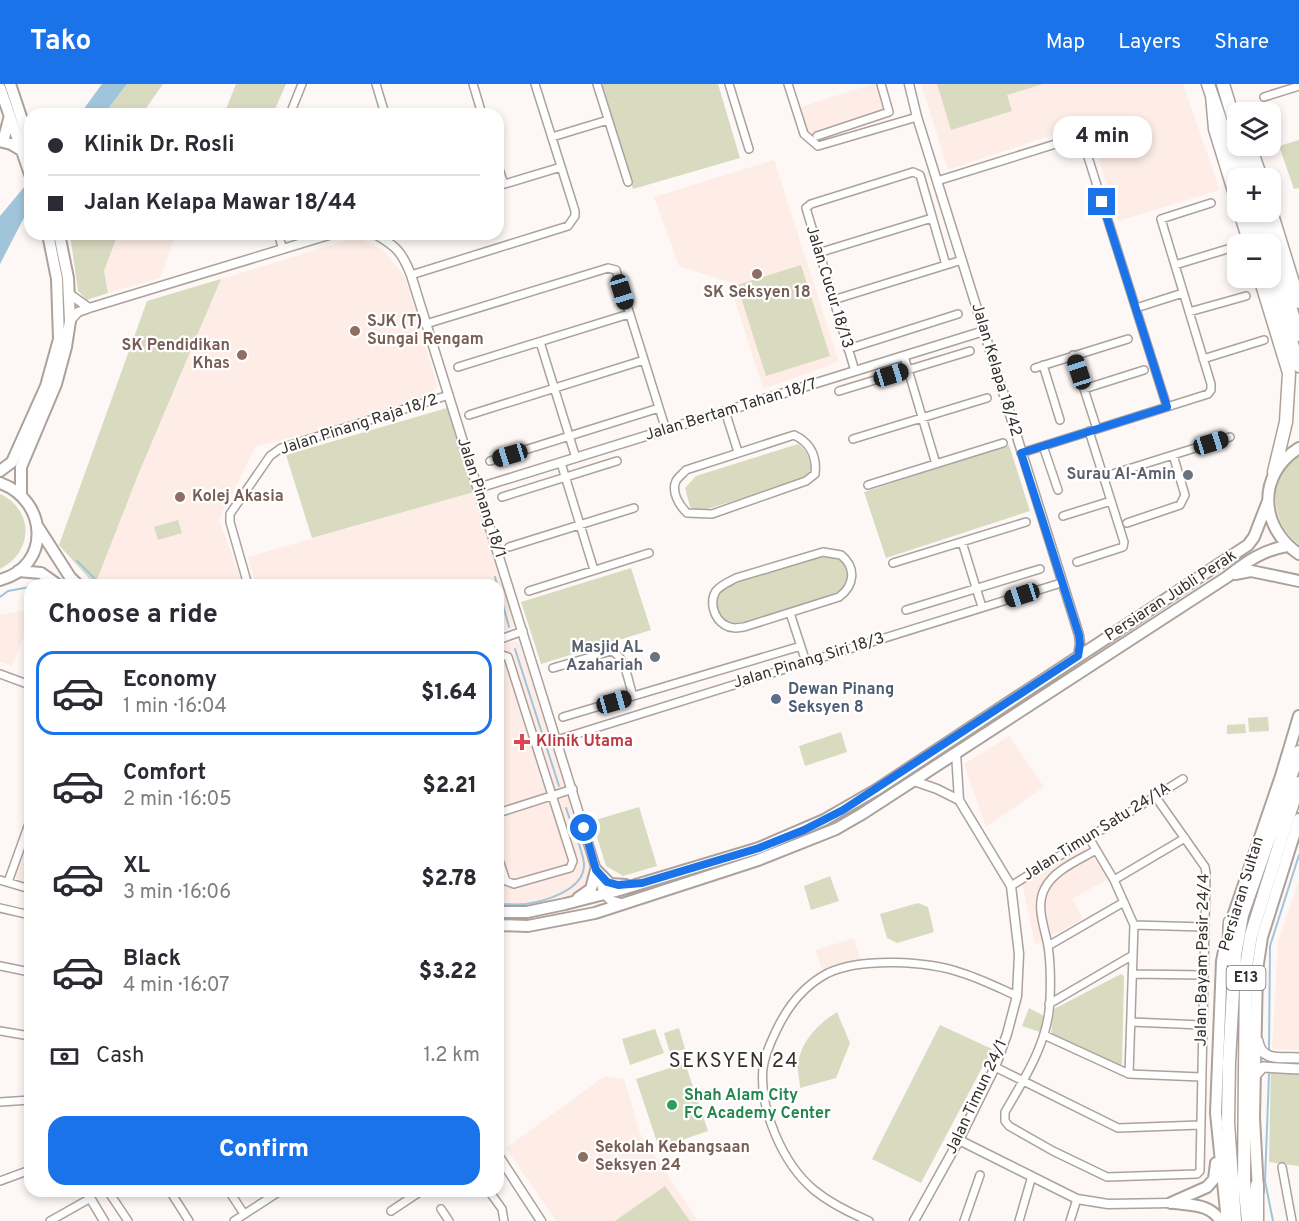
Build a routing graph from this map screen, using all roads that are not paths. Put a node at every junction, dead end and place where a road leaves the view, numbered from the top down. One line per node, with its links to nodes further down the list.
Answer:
1 (10, 84): 24 (main road)
2 (302, 84): 18 (street)
3 (378, 84): 19 (street)
4 (473, 84): 20 (street)
5 (535, 84): 28 (street)
6 (597, 84): 23 (street)
7 (729, 84): 32 (street)
8 (788, 84): 22 (street)
9 (881, 84): 27 (street)
10 (909, 84): 22 (street, Jalan Kelapa 18/42)
11 (1225, 84): 16 (highway); 17 (highway)
12 (1299, 86): 15 (street)
13 (0, 88): 21 (main road)
14 (1210, 90): 34 (highway); 35 (highway)
15 (1264, 97)
16 (1230, 102)
17 (1233, 102)
18 (292, 108)
19 (383, 108)
20 (479, 108)
21 (9, 116): 25 (main road); 29 (main road)
22 (917, 117): 36 (street, Jalan Kelapa 18/42)
23 (608, 120): 28 (street); 37 (street)
24 (23, 121): 25 (street); 26 (main road)
25 (13, 130): 29 (street); 30 (main road)
26 (24, 130)
27 (817, 136)
28 (552, 137): 33 (street)
29 (1, 144): 31 (main road)
30 (24, 144)
31 (24, 147)
32 (749, 149)
33 (561, 167): 38 (street); 53 (street)
34 (1227, 168)
35 (1237, 168)
36 (937, 181): 50 (street, Jalan Kelapa 18/42); 63 (street)
37 (628, 182)
38 (504, 184)
39 (1211, 203): 52 (street)
40 (932, 218): 49 (street); 49 (street, Jalan Cucur 18/13); 51 (street)
41 (1274, 222): 61 (highway)
42 (49, 240): 115 (main road)
43 (60, 240): 57 (main road)
44 (280, 240): 47 (street)
45 (312, 240): 47 (street)
46 (385, 240): 53 (street, Jalan Pinang 18/1)
47 (283, 249): 62 (street)
48 (1227, 249): 52 (street)
49 (818, 253): 60 (street, Jalan Cucur 18/13)
50 (962, 260): 51 (street); 69 (street, Jalan Kelapa 18/42)
51 (946, 265): 60 (street)
52 (1175, 265): 58 (street)
53 (411, 275): 68 (street, Jalan Pinang 18/1)
54 (1281, 285): 70 (highway)
55 (1264, 288): 83 (highway)
56 (1274, 288): 83 (highway)
57 (68, 293): 62 (street); 67 (main road)
58 (1183, 293): 63 (street); 64 (street)
59 (1246, 296): 64 (street)
60 (833, 300): 74 (street, Jalan Cucur 18/13)
61 (1299, 302)
62 (89, 308): 67 (street)
63 (1136, 308): 93 (street)
64 (1189, 312): 78 (street)
65 (629, 314): 68 (street); 73 (street); 79 (street)
66 (958, 314): 74 (street)
67 (70, 321): 123 (main road)
68 (426, 324): 90 (street, Jalan Pinang 18/1)
69 (984, 331): 76 (street, Jalan Bertam Tahan 18/7); 108 (street, Jalan Kelapa 18/42)
70 (1299, 335)
71 (1128, 339): 77 (street)
72 (1264, 340): 78 (street)
73 (540, 342): 81 (street); 87 (street)
74 (848, 349): 86 (street, Jalan Cucur 18/13)
75 (970, 351): 84 (street)
76 (904, 356): 84 (street); 86 (street, Jalan Bertam Tahan 18/7)
77 (1073, 356): 80 (street); 88 (street)
78 (1203, 359): 93 (street)
79 (644, 360): 87 (street); 94 (street)
80 (1043, 365): 82 (street); 98 (street)
81 (458, 367)
82 (1035, 368)
83 (1294, 369): 91 (highway); 116 (highway)
84 (908, 370): 89 (street); 97 (street)
85 (1144, 370): 88 (street)
86 (855, 371): 95 (street, Jalan Bertam Tahan 18/7)
87 (554, 388): 96 (street); 101 (street)
88 (1084, 389): 100 (street)
89 (839, 391)
90 (449, 395): 121 (street, Jalan Pinang 18/1); 146 (street, Jalan Pinang Raja 18/2)
91 (1299, 396)
92 (987, 398): 97 (street)
93 (1167, 407): 100 (street)
94 (659, 408): 99 (street); 101 (street)
95 (725, 411): 99 (street, Jalan Bertam Tahan 18/7); 107 (street)
96 (470, 414)
97 (923, 418): 103 (street); 114 (street)
98 (1060, 420)
99 (666, 430): 110 (street, Jalan Bertam Tahan 18/7)
100 (1093, 430): 105 (street); 118 (street)
101 (569, 436): 110 (street); 111 (street)
102 (1230, 437): 109 (street)
103 (853, 439)
104 (1003, 442): 114 (street)
105 (1043, 446): 108 (street); 122 (street)
106 (1299, 448): 116 (main road)
107 (738, 452): 107 (street)
108 (1021, 453): 149 (street, Jalan Kelapa 18/42)
109 (1173, 455): 118 (street); 130 (street)
110 (576, 458): 113 (street, Jalan Bertam Tahan 18/7)
111 (490, 461)
112 (617, 461): 117 (street)
113 (561, 463): 117 (street); 121 (street, Jalan Bertam Tahan 18/7)
114 (936, 464): 120 (street)
115 (0, 471)
116 (1274, 472): 126 (main road, Persiaran Jubli Perak)
117 (565, 477): 124 (street); 131 (street)
118 (1103, 477): 125 (street)
119 (0, 483): 123 (main road)
120 (868, 485)
121 (478, 488): 155 (street, Jalan Pinang 18/1)
122 (1058, 490)
123 (21, 494): 132 (main road)
124 (502, 496)
125 (1111, 501): 128 (street); 138 (street)
126 (1268, 501): 134 (main road); 158 (main road, Persiaran Jubli Perak)
127 (634, 508): 131 (street)
128 (1063, 516)
129 (1026, 522): 133 (street)
130 (1126, 523)
131 (580, 525): 135 (street); 141 (street)
132 (38, 527): 142 (main road); 145 (main road)
133 (962, 542): 139 (street); 150 (street)
134 (1287, 546): 137 (main road); 143 (main road, Persiaran Jubli Perak)
135 (509, 547)
136 (649, 553): 141 (street)
137 (1299, 554)
138 (1077, 562)
139 (893, 563)
140 (1040, 569): 150 (street)
141 (594, 570): 151 (street)
142 (18, 571): 144 (main road); 147 (main road)
143 (1227, 577): 148 (main road); 171 (main road, Persiaran Jubli Perak)
144 (50, 579)
145 (71, 579)
146 (246, 579)
147 (0, 580)
148 (1299, 581)
149 (1061, 583): 152 (street, Jalan Pinang Siri 18/3); 156 (street, Jalan Kelapa 18/42)
150 (976, 588): 152 (street); 153 (street)
151 (529, 591)
152 (982, 607): 162 (street, Jalan Pinang Siri 18/3)
153 (906, 610)
154 (790, 613): 154 (street); 159 (street)
155 (523, 631): 157 (street); 169 (street, Jalan Pinang 18/1)
156 (1079, 635): 158 (street); 161 (street, Jalan Kelapa 18/42)
157 (504, 638)
158 (1100, 643): 161 (main road, Persiaran Jubli Perak)
159 (801, 646): 162 (street); 166 (street)
160 (504, 656): 176 (street)
161 (1078, 656): 189 (main road, Persiaran Jubli Perak)
162 (806, 662): 169 (street, Jalan Pinang Siri 18/3)
163 (553, 668): 166 (street)
164 (0, 674): 165 (street)
165 (24, 683)
166 (633, 696): 168 (street)
167 (1299, 716): 199 (main road, Persiaran Sultan)
168 (563, 717)
169 (557, 740): 175 (street, Jalan Pinang 18/1)
170 (1299, 752): 218 (highway, E13)
171 (956, 753): 173 (main road, Persiaran Jubli Perak); 178 (street)
172 (1183, 779): 177 (street, Jalan Timun Satu 24/1A)
173 (914, 780): 178 (street); 194 (main road, Persiaran Jubli Perak)
174 (1299, 783): 236 (highway, E13)
175 (573, 789): 176 (street); 185 (street, Jalan Pinang 18/1)
176 (552, 796): 179 (street); 186 (street)
177 (1155, 796): 182 (street, Jalan Timun Satu 24/1A); 183 (street, Jalan Bayam Pasir 24/4)
178 (959, 800): 190 (street, Jalan Timun 24/1)
179 (504, 811)
180 (1299, 819): 211 (main road, Persiaran Sultan)
181 (24, 835): 188 (street)
182 (1088, 836): 184 (street); 190 (street, Jalan Timun Satu 24/1A)
183 (1185, 838): 187 (street); 202 (street, Jalan Bayam Pasir 24/4)
184 (1096, 850): 187 (street); 203 (street)
185 (596, 870): 189 (main road); 192 (street, Jalan Pinang 18/1); 195 (main road)
186 (504, 875)
187 (1114, 880): 193 (street)
188 (4, 881): 191 (street)
189 (642, 883): 192 (main road, Persiaran Jubli Perak)
190 (1011, 886): 209 (street, Jalan Timun 24/1)
191 (24, 887)
192 (604, 894): 194 (street); 195 (main road, Persiaran Jubli Perak)
193 (1124, 902): 201 (street); 203 (street)
194 (621, 903): 200 (main road, Persiaran Jubli Perak)
195 (565, 904): 197 (main road, Persiaran Jubli Perak)
196 (0, 908): 198 (street)
197 (504, 912)
198 (24, 914)
199 (1230, 922): 218 (highway); 229 (main road, Persiaran Sultan)
200 (504, 924)
201 (1134, 925): 202 (street); 204 (street)
202 (1204, 927): 208 (street, Jalan Bayam Pasir 24/4)
203 (1048, 946): 210 (street)
204 (1133, 955): 207 (street); 210 (street)
205 (0, 966): 206 (street)
206 (24, 971)
207 (1133, 974): 208 (street); 212 (street)
208 (1203, 975): 213 (street, Jalan Bayam Pasir 24/4)
209 (1017, 996): 219 (street, Jalan Timun 24/1); 259 (street)
210 (1049, 1004): 216 (street)
211 (1256, 1017): 217 (main road); 223 (main road, Persiaran Sultan)
212 (1131, 1022): 213 (street); 221 (street)
213 (1202, 1025): 222 (street, Jalan Bayam Pasir 24/4)
214 (0, 1031): 215 (street)
215 (24, 1035)
216 (1044, 1035): 221 (street); 224 (street)
217 (1299, 1058)
218 (1229, 1062): 236 (highway, E13)
219 (995, 1067): 224 (street); 228 (street, Jalan Timun 24/1)
220 (1299, 1069): 223 (main road)
221 (1129, 1074): 222 (street)
222 (1201, 1077): 227 (street, Jalan Bayam Pasir 24/4)
223 (1254, 1077): 237 (main road, Persiaran Sultan)
224 (1023, 1081): 227 (street); 227 (street, Jalan Bayam Pasir 24/4)
225 (0, 1101): 226 (street)
226 (24, 1101)
227 (1200, 1125)
228 (958, 1140): 234 (street); 260 (street, Jalan Timun 24/1)
229 (1218, 1142): 247 (main road); 265 (main road, Persiaran Sultan)
230 (504, 1164): 258 (street)
231 (1282, 1167): 270 (street)
232 (24, 1172): 235 (street)
233 (980, 1175): 261 (street)
234 (1032, 1176): 246 (street); 262 (street)
235 (0, 1181)
236 (1238, 1182): 266 (highway, E13); 267 (highway, E13)
237 (1257, 1185): 268 (highway); 269 (main road, Persiaran Sultan)
238 (85, 1197): 252 (street)
239 (89, 1197): 253 (street)
240 (112, 1197): 254 (street)
241 (174, 1197): 255 (street)
242 (233, 1197): 250 (street)
243 (271, 1197): 250 (street)
244 (412, 1197): 249 (street)
245 (493, 1197): 251 (street)
246 (1077, 1199): 247 (street); 263 (street)
247 (1172, 1203): 264 (main road)
248 (441, 1209): 257 (street)
249 (391, 1211)
250 (244, 1214): 256 (street)
251 (504, 1220)
252 (50, 1221)
253 (104, 1221)
254 (128, 1221)
255 (189, 1221)
256 (234, 1221)
257 (449, 1221)
258 (541, 1221)
259 (869, 1221)
260 (914, 1221)
261 (964, 1221)
262 (1019, 1221)
263 (1070, 1221)
264 (1221, 1221)
265 (1227, 1221)
266 (1235, 1221)
267 (1248, 1221)
268 (1257, 1221)
269 (1262, 1221)
270 (1292, 1221)

